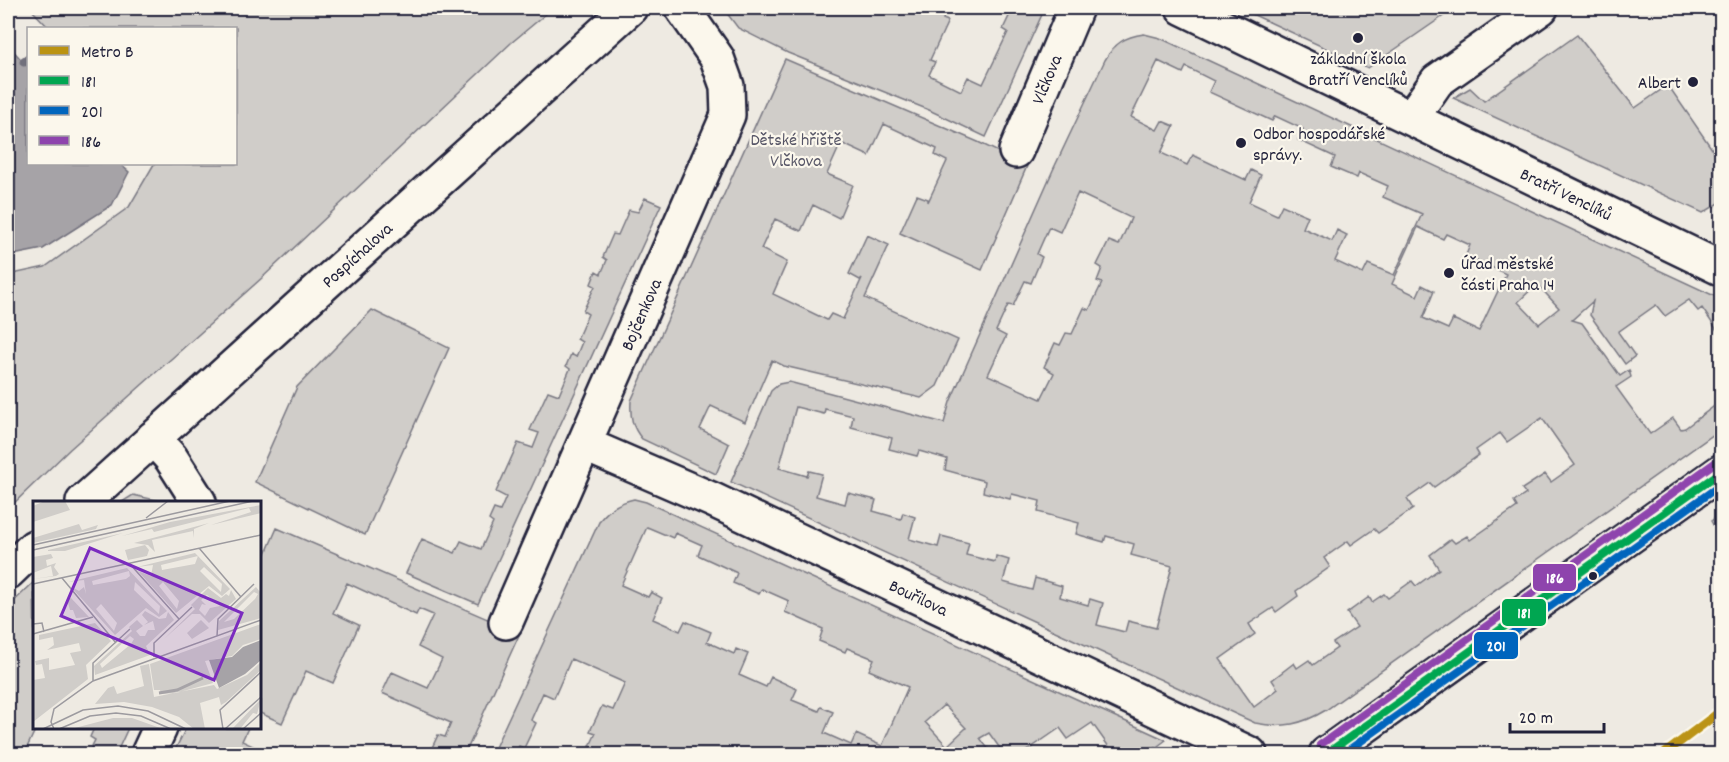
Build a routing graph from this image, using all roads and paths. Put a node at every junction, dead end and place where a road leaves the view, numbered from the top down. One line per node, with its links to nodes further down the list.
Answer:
1 (630, 8): 9 (street, Pospíchalova)
2 (682, 8): 10 (street, Bojčenkova)
3 (1076, 8): 7 (street, Vlčkova)
4 (1183, 8): 6 (street, Bratří Venclíků)
5 (1541, 8): 6 (street)
6 (1412, 117): 8 (street, Bratří Venclíků)
7 (1016, 151)
8 (1714, 255)
9 (153, 438): 12 (street, Pospíchalova); 13 (street)
10 (586, 445): 16 (street, Bojčenkova); 19 (street, Bouřilova)
11 (1722, 471): 20 (street)
12 (84, 501)
13 (198, 501)
14 (33, 548): 15 (street)
15 (8, 572)
16 (506, 622)
17 (160, 729): 18 (street)
18 (148, 754)
19 (1250, 754)
20 (1326, 754)

